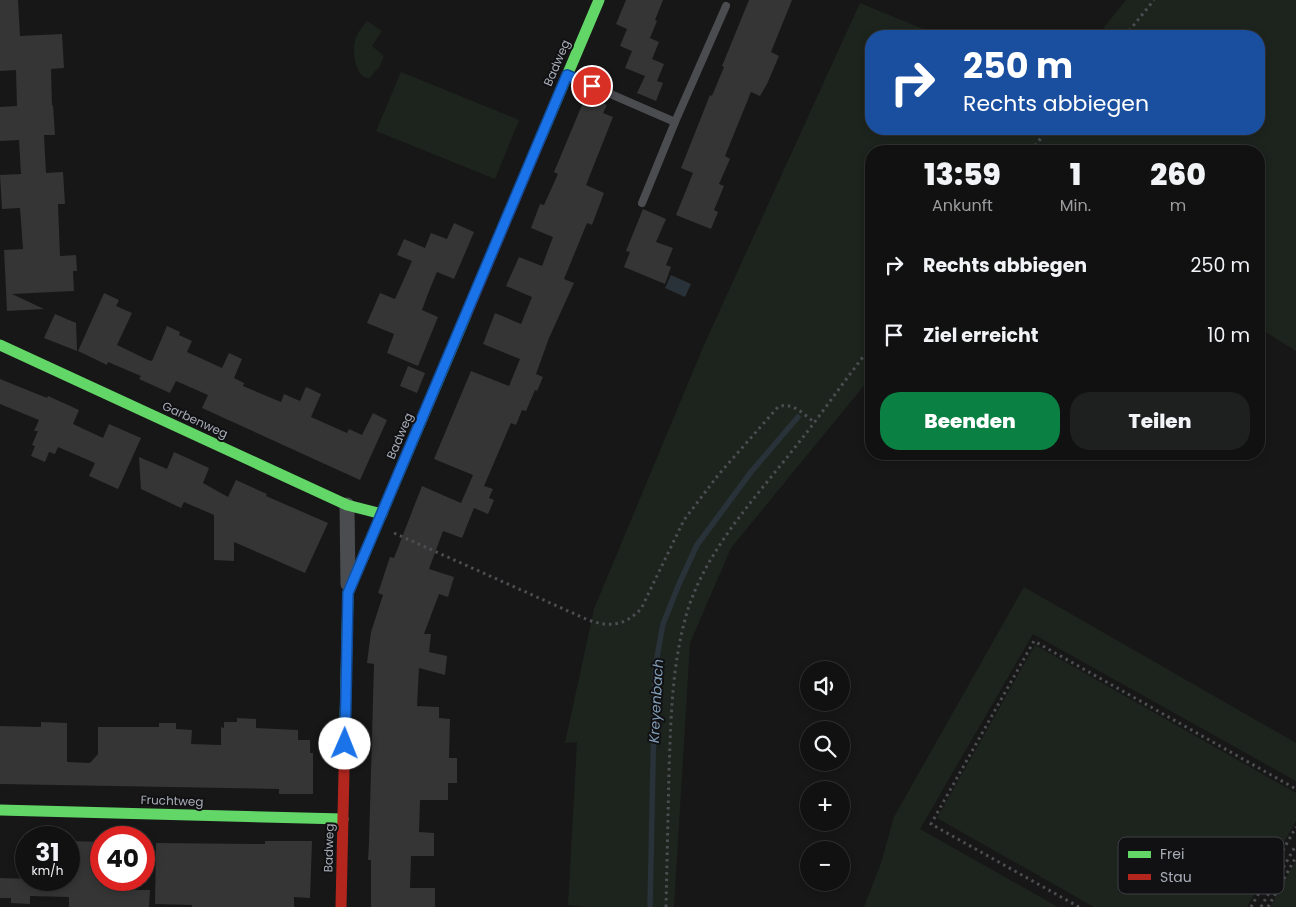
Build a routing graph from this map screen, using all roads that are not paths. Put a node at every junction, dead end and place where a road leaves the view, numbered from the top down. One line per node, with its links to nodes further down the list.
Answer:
1 (599, 0): 3 (street, Badweg)
2 (726, 6): 4 (lane)
3 (567, 75): 4 (lane); 8 (street, Badweg)
4 (675, 122): 5 (lane)
5 (642, 204)
6 (4, 349): 7 (street, Garbenweg)
7 (347, 504): 8 (street, Garbenweg); 9 (street)
8 (382, 514): 9 (street, Badweg)
9 (348, 593): 11 (street, Badweg)
10 (0, 810): 11 (street, Fruchtweg)
11 (343, 819): 12 (street, Badweg)
12 (341, 907)

